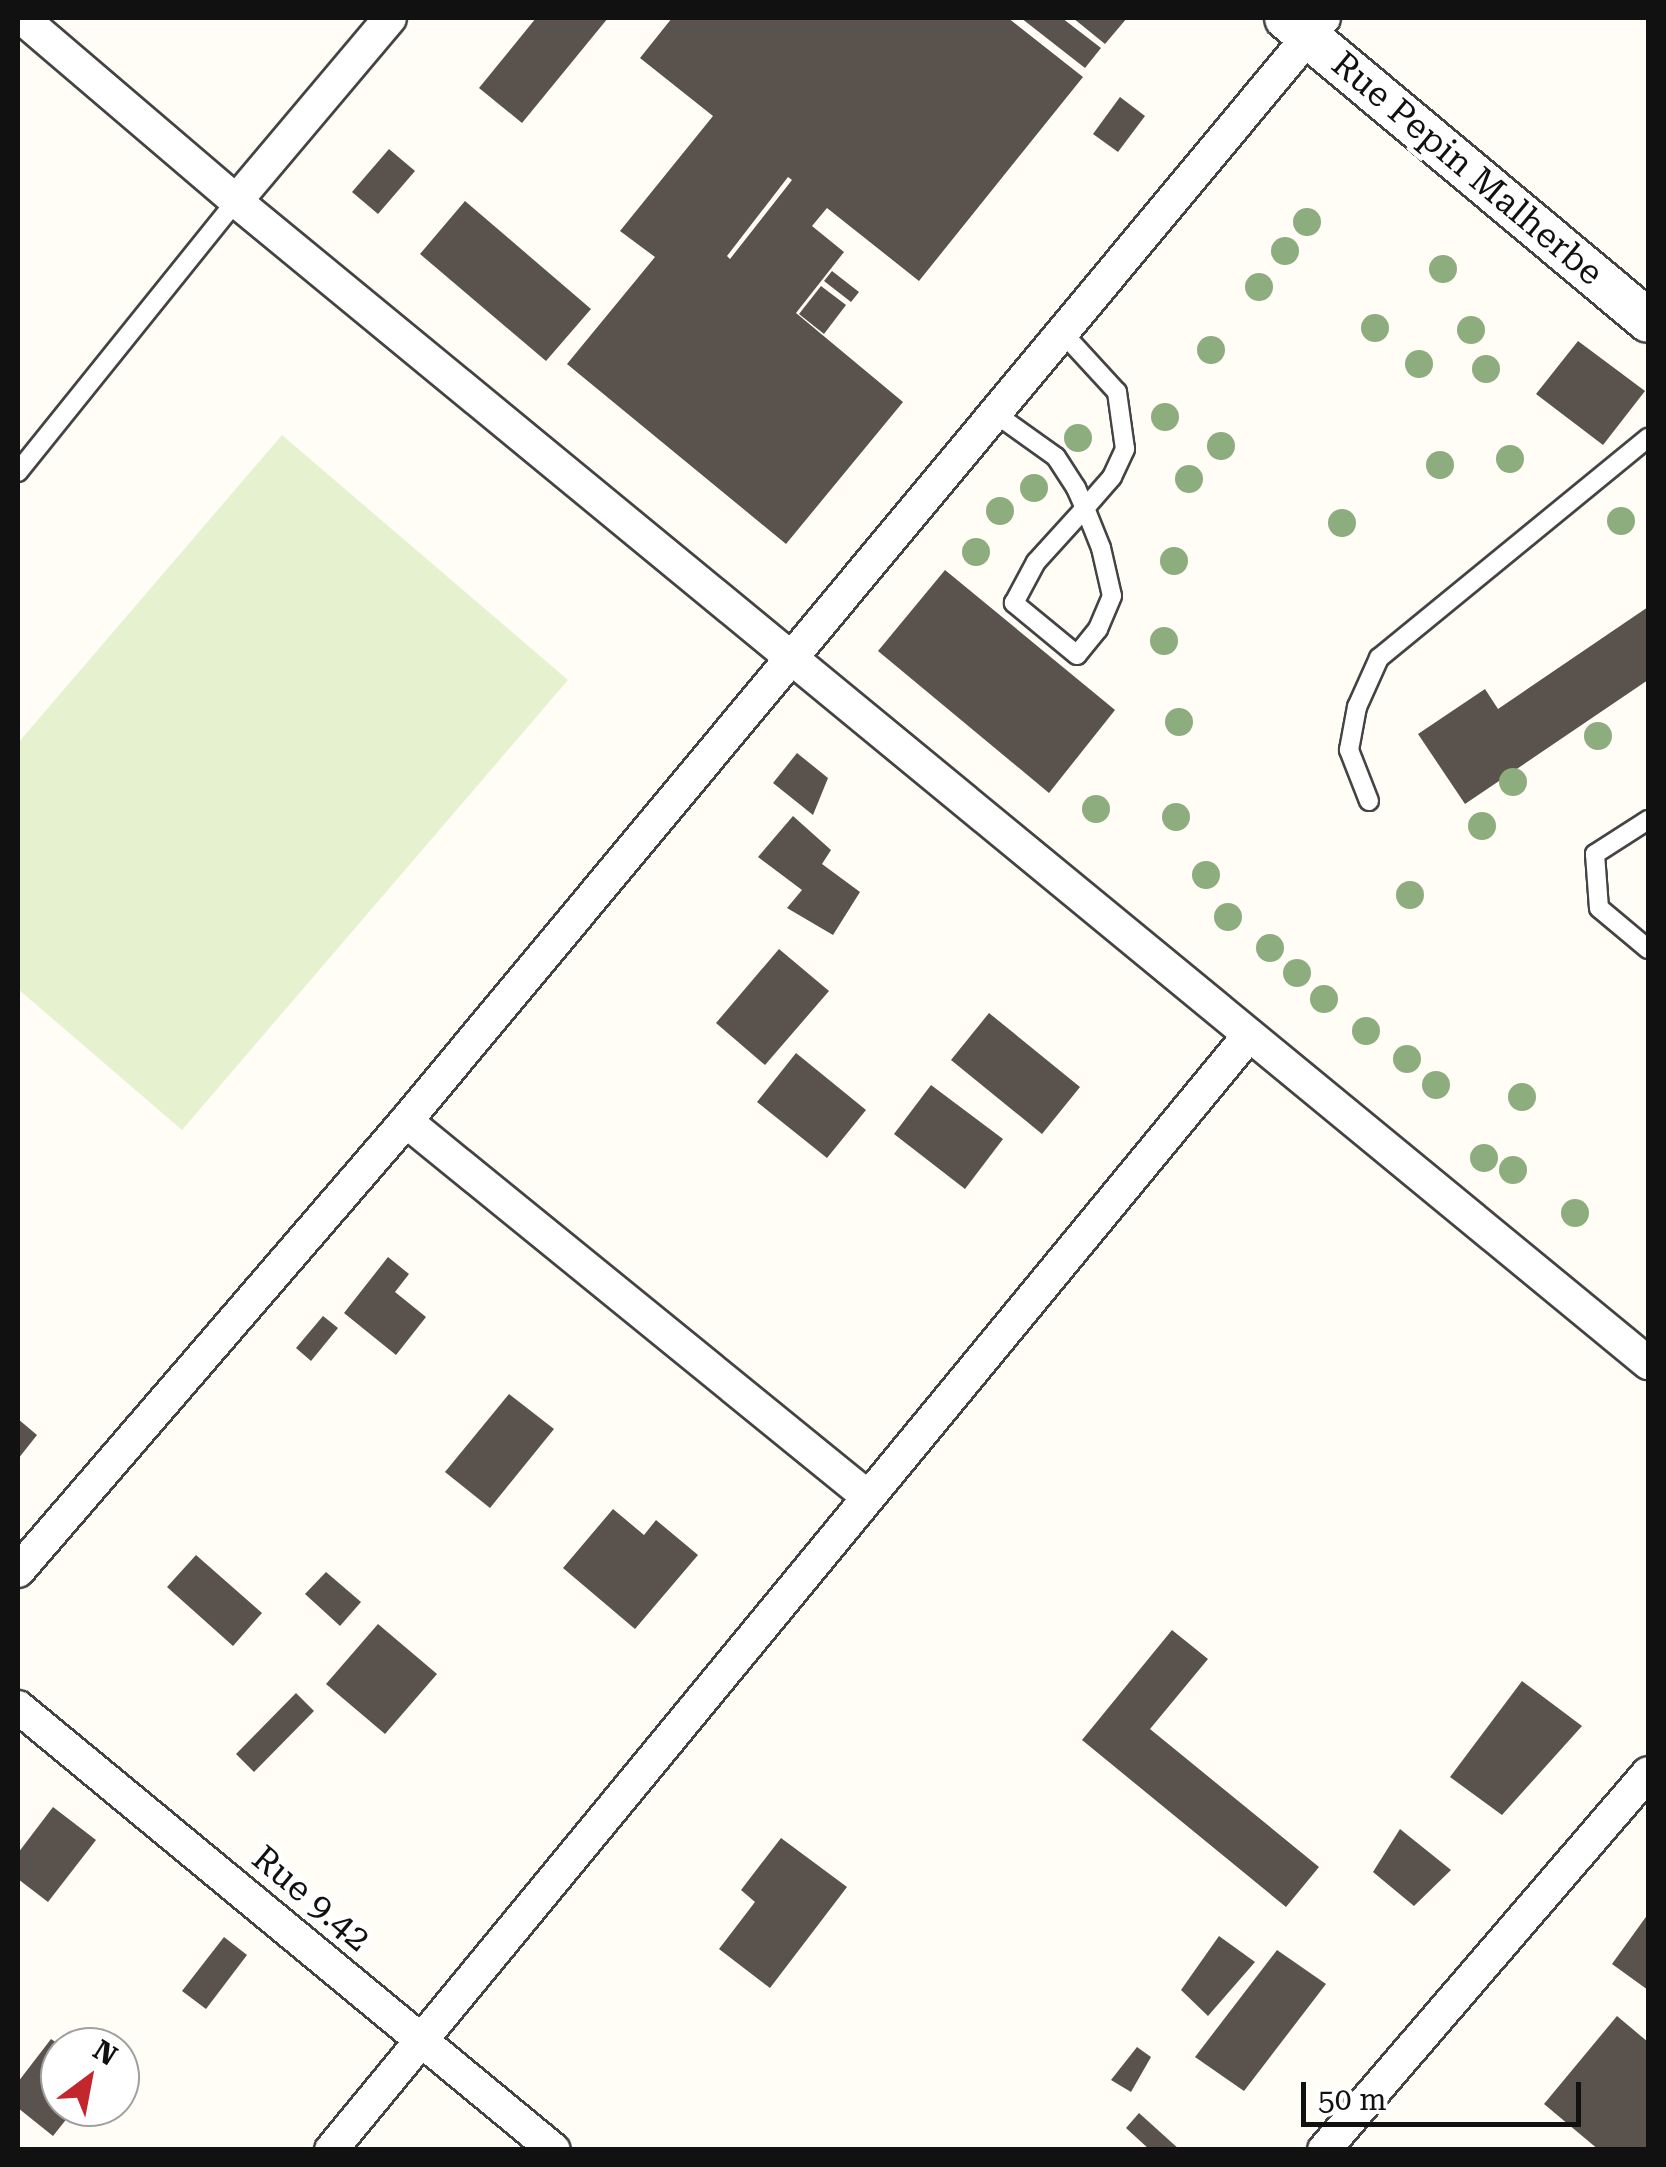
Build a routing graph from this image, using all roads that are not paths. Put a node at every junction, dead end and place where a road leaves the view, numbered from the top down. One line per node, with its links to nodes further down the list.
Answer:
1 (22, 18): 4 (street)
2 (390, 18): 4 (street)
3 (1306, 24): 5 (street, Rue Pepin Malherbe); 6 (street)
4 (236, 201): 9 (lane); 11 (street)
5 (1648, 321)
6 (1061, 331): 7 (street); 10 (lane)
7 (993, 412): 10 (lane); 11 (street)
8 (1648, 438): 12 (lane)
9 (18, 472)
10 (1085, 508): 10 (lane)
11 (788, 656): 15 (street); 16 (street)
12 (1369, 801)
13 (1648, 820): 14 (lane)
14 (1648, 949)
15 (1250, 1035): 17 (street); 18 (street)
16 (406, 1121): 18 (street); 19 (street)
17 (1648, 1362)
18 (868, 1497): 22 (street)
19 (18, 1571)
20 (18, 1707): 22 (street, Rue 9.42)
21 (1648, 1773): 23 (street)
22 (420, 2042): 24 (street); 25 (street, Rue 9.42)
23 (1328, 2148)
24 (331, 2150)
25 (554, 2150)

